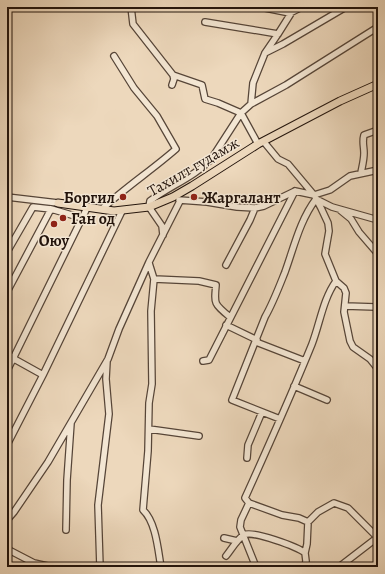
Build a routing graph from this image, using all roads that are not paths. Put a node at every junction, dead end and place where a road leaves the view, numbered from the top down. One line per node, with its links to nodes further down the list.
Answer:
1 (131, 7): 12 (street)
2 (260, 7): 6 (street)
3 (295, 7): 6 (street)
4 (302, 7): 6 (street)
5 (346, 7): 10 (street)
6 (290, 13): 9 (street)
7 (205, 22): 9 (street)
8 (378, 27): 15 (street)
9 (278, 34): 10 (street)
10 (265, 53): 15 (street)
11 (114, 56): 32 (street)
12 (172, 75): 14 (street); 16 (street)
13 (378, 84): 18 (main road, Тахилт гудамж)
14 (172, 85)
15 (251, 104): 16 (street)
16 (241, 113): 18 (street); 27 (street)
17 (378, 130): 20 (street)
18 (261, 143): 23 (main road, Тахилт гудамж); 24 (street)
19 (378, 170): 20 (street)
20 (360, 174): 24 (street)
21 (295, 191): 24 (street); 29 (street); 46 (street)
22 (7, 196): 26 (street, Тахилт гудамж)
23 (173, 197): 25 (street); 27 (main road, Тахилт гудамж)
24 (315, 197): 30 (street); 42 (street); 48 (street)
25 (180, 201): 29 (street); 36 (street)
26 (58, 203): 28 (main road, Тахилт гудамж)
27 (149, 207): 33 (main road, Тахилт гудамж); 36 (street)
28 (87, 208): 32 (main road, Тахилт гудамж); 34 (street)
29 (255, 208): 40 (street)
30 (338, 208): 35 (street); 38 (street)
31 (51, 209): 34 (street); 37 (street); 43 (street)
32 (102, 209): 33 (main road, Тахилт гудамж)
33 (122, 211): 56 (street)
34 (82, 218): 50 (street)
35 (378, 220)
36 (163, 235): 39 (street)
37 (7, 252)
38 (378, 253)
39 (149, 262): 41 (street); 51 (street)
40 (226, 264)
41 (154, 279): 46 (street); 62 (street)
42 (336, 281): 45 (street); 53 (street)
43 (7, 292)
44 (378, 304): 45 (street)
45 (345, 306): 54 (street)
46 (230, 316): 47 (street)
47 (226, 325): 48 (street); 52 (street)
48 (256, 341): 53 (street); 59 (street)
49 (7, 355): 50 (street)
50 (12, 359): 55 (street); 56 (street)
51 (108, 359): 61 (street); 78 (street)
52 (203, 361)
53 (305, 361): 57 (street)
54 (378, 369)
55 (7, 371)
56 (43, 375): 64 (street)
57 (294, 386): 58 (street); 60 (street)
58 (326, 400)
59 (262, 412): 60 (street); 65 (street)
60 (280, 419): 66 (street)
61 (71, 421): 67 (street); 69 (street)
62 (149, 428): 63 (street); 79 (street)
63 (198, 436)
64 (7, 445)
65 (247, 458)
66 (250, 503): 68 (street); 70 (street)
67 (7, 520)
68 (308, 522): 71 (street); 75 (street)
69 (66, 530)
70 (243, 535): 73 (street); 75 (street); 80 (street)
71 (377, 537): 82 (street)
72 (224, 538): 73 (street)
73 (238, 542): 76 (street)
74 (7, 549): 77 (street)
75 (305, 553): 81 (street)
76 (226, 556)
77 (52, 567)
78 (100, 567)
79 (161, 567)
80 (256, 567)
81 (305, 567)
82 (339, 567)

